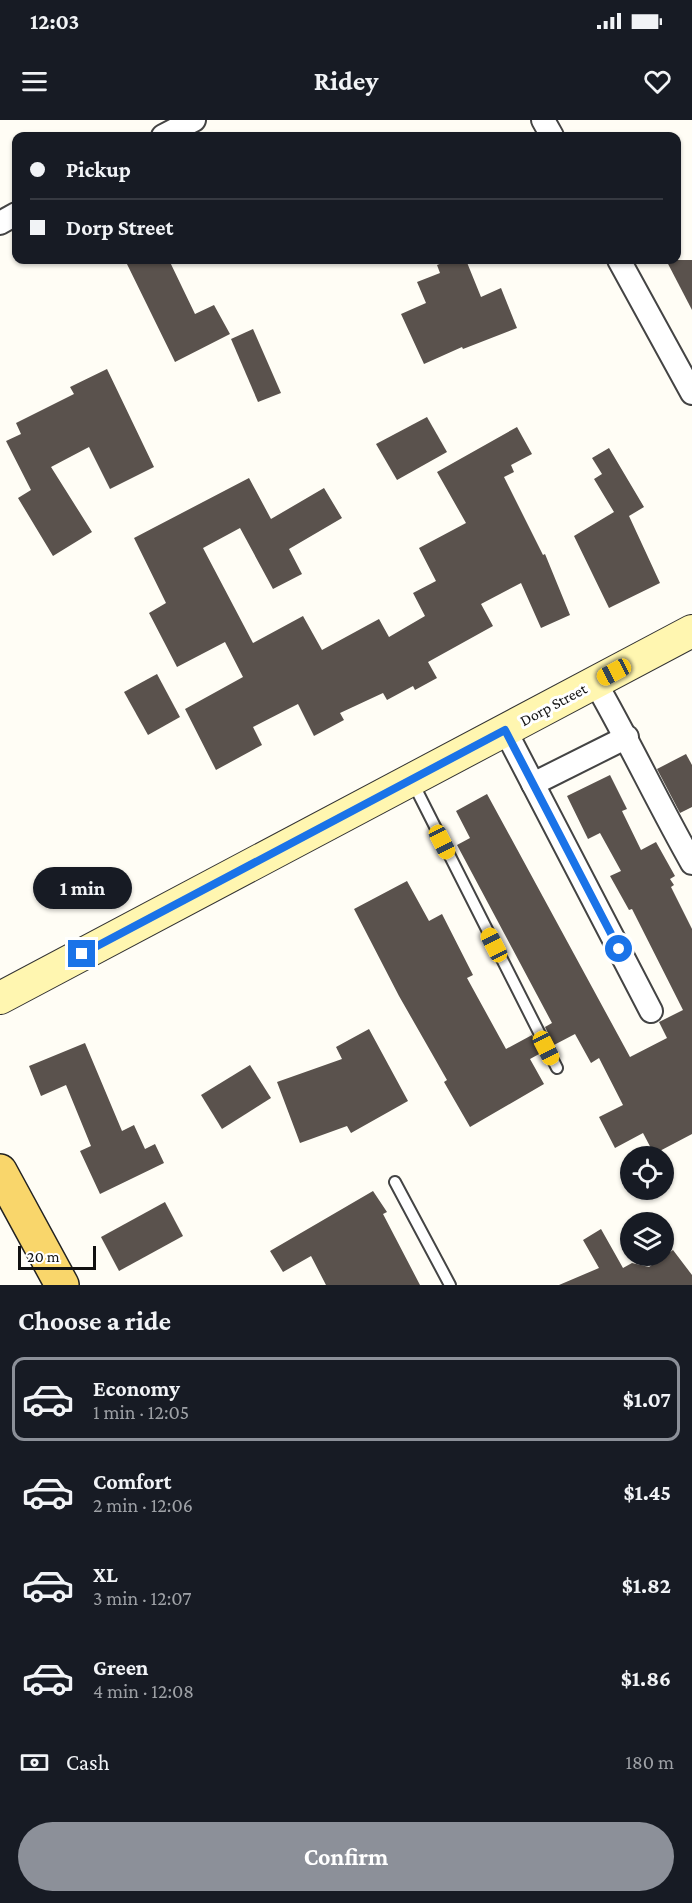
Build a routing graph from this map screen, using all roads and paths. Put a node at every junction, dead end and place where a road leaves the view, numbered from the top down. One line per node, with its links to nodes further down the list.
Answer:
1 (194, 120): 2 (street)
2 (171, 132)
3 (621, 264): 4 (street)
4 (692, 393)
5 (692, 631): 6 (street, Dorp Street)
6 (595, 682): 7 (street, Dorp Street); 8 (street)
7 (505, 730): 9 (street, Dorp Street); 10 (street)
8 (627, 737): 10 (street); 11 (street)
9 (411, 780): 12 (street, Dorp Street); 14 (lane)
10 (533, 784): 13 (street)
11 (692, 863)
12 (0, 998)
13 (651, 1011)
14 (557, 1068)
15 (0, 1171): 17 (main road)
16 (395, 1182): 18 (lane)
17 (62, 1285)
18 (450, 1285)

